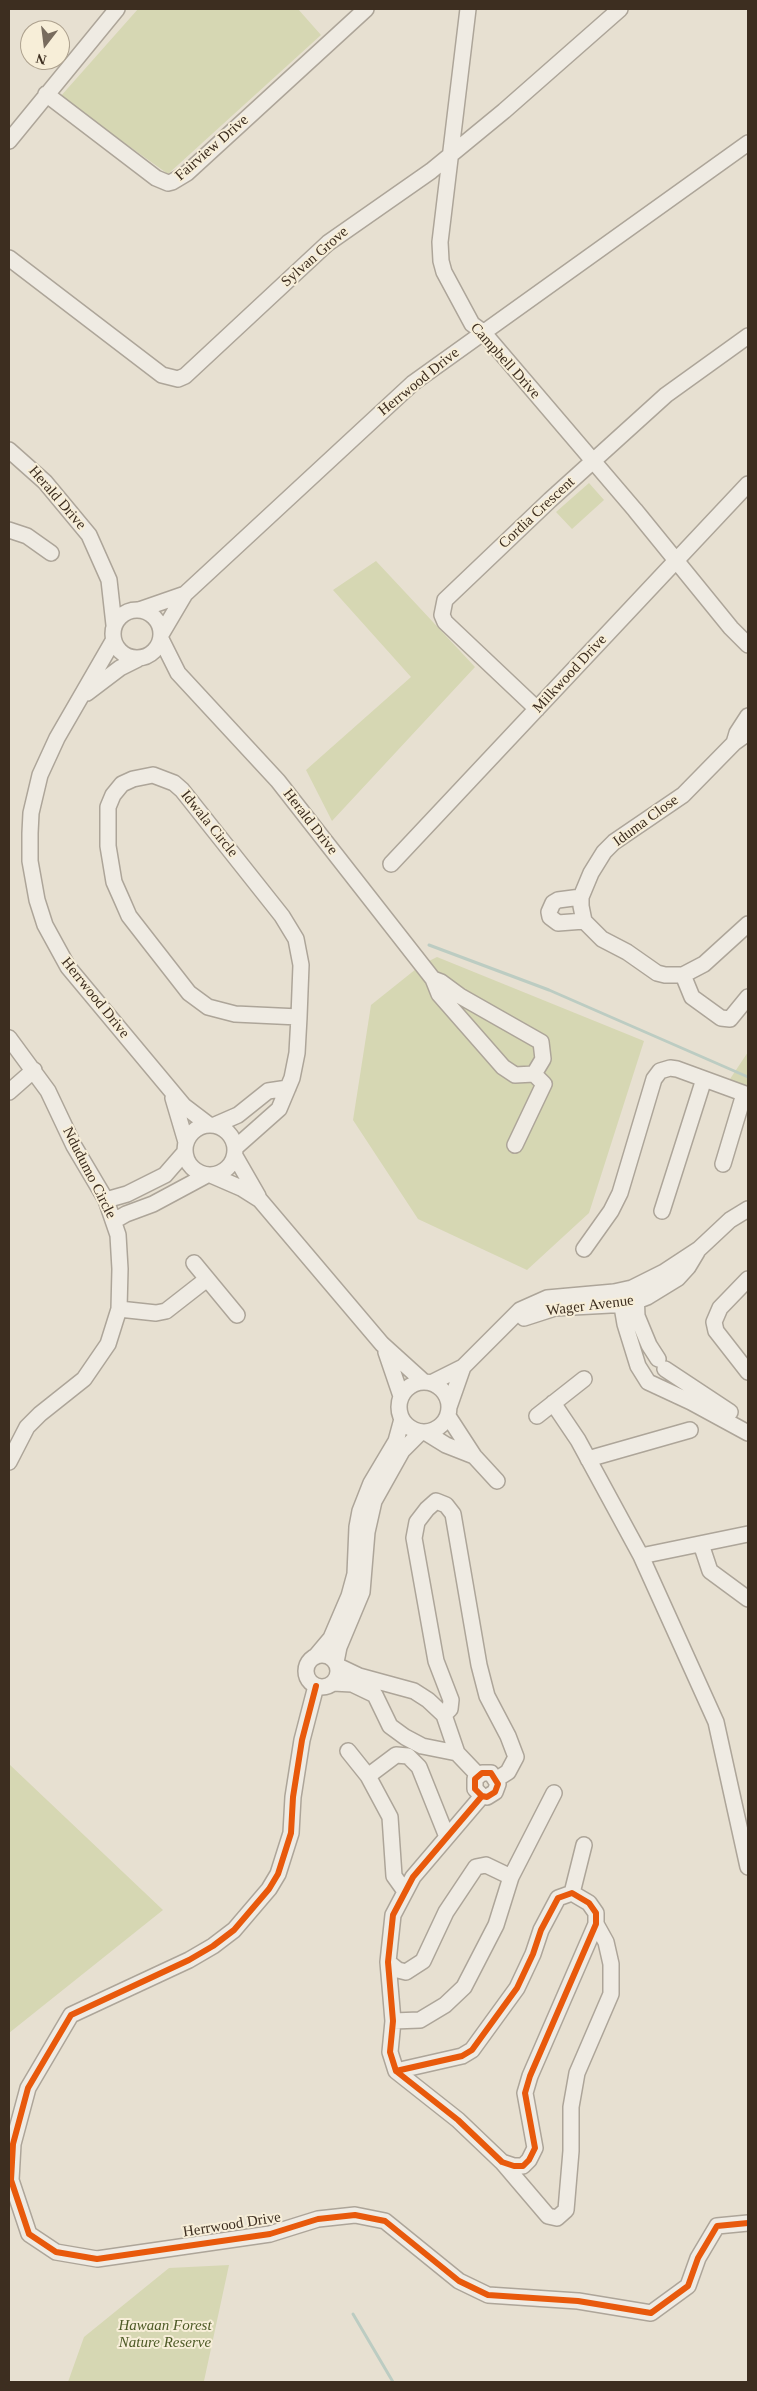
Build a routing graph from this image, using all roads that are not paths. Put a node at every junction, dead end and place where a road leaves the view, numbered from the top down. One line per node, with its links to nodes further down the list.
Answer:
1 (117, 9): 5 (street)
2 (366, 9): 5 (street, Fairview Drive)
3 (468, 9): 8 (street, Campbell Drive)
4 (620, 9): 8 (street, Sylvan Grove)
5 (46, 94): 6 (street)
6 (9, 141)
7 (748, 143): 10 (street, Herrwood Drive)
8 (450, 156): 9 (street, Sylvan Grove); 10 (street, Campbell Drive)
9 (9, 258)
10 (483, 332): 13 (street, Campbell Drive); 19 (street, Herrwood Drive)
11 (748, 336): 13 (street, Cordia Crescent)
12 (9, 450): 18 (street, Herald Drive)
13 (593, 461): 17 (street, Campbell Drive); 28 (street, Cordia Crescent)
14 (748, 484): 17 (street, Milkwood Drive)
15 (9, 530): 16 (street)
16 (51, 553)
17 (675, 561): 24 (street, Campbell Drive); 28 (street, Milkwood Drive)
18 (109, 580): 20 (street, Herald Drive); 21 (street, Herald Drive)
19 (185, 594): 20 (street, Herrwood Drive); 22 (street, Herrwood Drive)
20 (137, 610): 21 (street); 22 (street)
21 (114, 625): 23 (street)
22 (162, 636): 25 (street); 26 (street, Herald Drive)
23 (113, 640): 25 (street); 27 (street, Herrwood Drive)
24 (748, 645)
25 (142, 658): 26 (street, Herald Drive); 27 (street, Herrwood Drive)
26 (178, 673): 37 (street, Herald Drive)
27 (79, 700): 45 (street, Herrwood Drive)
28 (537, 709): 32 (street, Milkwood Drive)
29 (748, 716): 31 (street, Iduma Close)
30 (748, 734): 31 (street, Iduma Close)
31 (734, 743): 33 (street, Iduma Close)
32 (391, 864)
33 (581, 897): 34 (street, Iduma Close); 34 (street)
34 (584, 921): 36 (street)
35 (748, 924): 36 (street)
36 (683, 975): 38 (street)
37 (432, 979): 42 (street, Herald Drive); 42 (street, Herald Drive)
38 (748, 997)
39 (299, 1017): 39 (street, Idwala Circle); 44 (street, Idwala Circle)
40 (9, 1038): 41 (street, Ndudumo Circle)
41 (34, 1070): 46 (street); 54 (street, Ndudumo Circle)
42 (534, 1074): 49 (street)
43 (704, 1079): 47 (street); 57 (street); 59 (street)
44 (288, 1088): 48 (street); 51 (street, Idwala Circle)
45 (170, 1089): 48 (street, Herrwood Drive); 50 (street, Herrwood Drive)
46 (9, 1092)
47 (746, 1095): 52 (street)
48 (212, 1125): 50 (street); 51 (street)
49 (515, 1145)
50 (185, 1147): 53 (street); 54 (street)
51 (235, 1152): 53 (street); 55 (street)
52 (724, 1164)
53 (209, 1175): 55 (street); 58 (street)
54 (106, 1200): 58 (street, Ndudumo Circle)
55 (260, 1200): 67 (street)
56 (748, 1209): 63 (street, Wager Avenue)
57 (662, 1211)
58 (114, 1221): 65 (street, Ndudumo Circle)
59 (584, 1249)
60 (194, 1262): 62 (street)
61 (748, 1279): 69 (street)
62 (207, 1280): 65 (street); 66 (street)
63 (636, 1294): 64 (street, Wager Avenue); 77 (street)
64 (620, 1298): 68 (street, Wager Avenue); 80 (street)
65 (119, 1308): 83 (street, Ndudumo Circle)
66 (237, 1315)
67 (382, 1344): 71 (street); 72 (street)
68 (463, 1367): 71 (street); 74 (street)
69 (748, 1372)
70 (584, 1380): 73 (street)
71 (427, 1382): 72 (street); 74 (street)
72 (401, 1396): 76 (street)
73 (553, 1403): 75 (street); 82 (street)
74 (448, 1412): 79 (street); 81 (street)
75 (536, 1416)
76 (402, 1419): 79 (street); 89 (street)
77 (748, 1423)
78 (690, 1430): 82 (street)
79 (423, 1432): 81 (street); 90 (street)
80 (748, 1433)
81 (474, 1456): 84 (street)
82 (588, 1459): 87 (street)
83 (9, 1462)
84 (497, 1482)
85 (748, 1534): 86 (street)
86 (701, 1544): 87 (street); 88 (street)
87 (641, 1556): 103 (street)
88 (748, 1599)
89 (315, 1657): 90 (street); 92 (street)
90 (337, 1664): 91 (street); 93 (street)
91 (333, 1683): 92 (street); 95 (street)
92 (316, 1686): 112 (street, Herrwood Drive)
93 (444, 1715): 95 (street); 98 (street)
94 (348, 1751): 97 (street)
95 (458, 1753): 96 (street)
96 (478, 1775): 98 (street); 100 (street)
97 (368, 1776): 101 (street); 105 (street)
98 (497, 1779): 100 (street)
99 (554, 1793): 104 (street)
100 (482, 1796): 101 (street)
101 (447, 1838): 105 (street)
102 (584, 1845): 106 (street)
103 (748, 1867)
104 (511, 1877): 108 (street); 109 (street)
105 (404, 1890): 108 (street)
106 (572, 1893): 107 (street); 110 (street)
107 (596, 1924): 111 (street); 111 (street)
108 (388, 1962): 109 (street)
109 (393, 2022): 110 (street)
110 (396, 2071): 111 (street)
111 (502, 2162)
112 (748, 2223)

